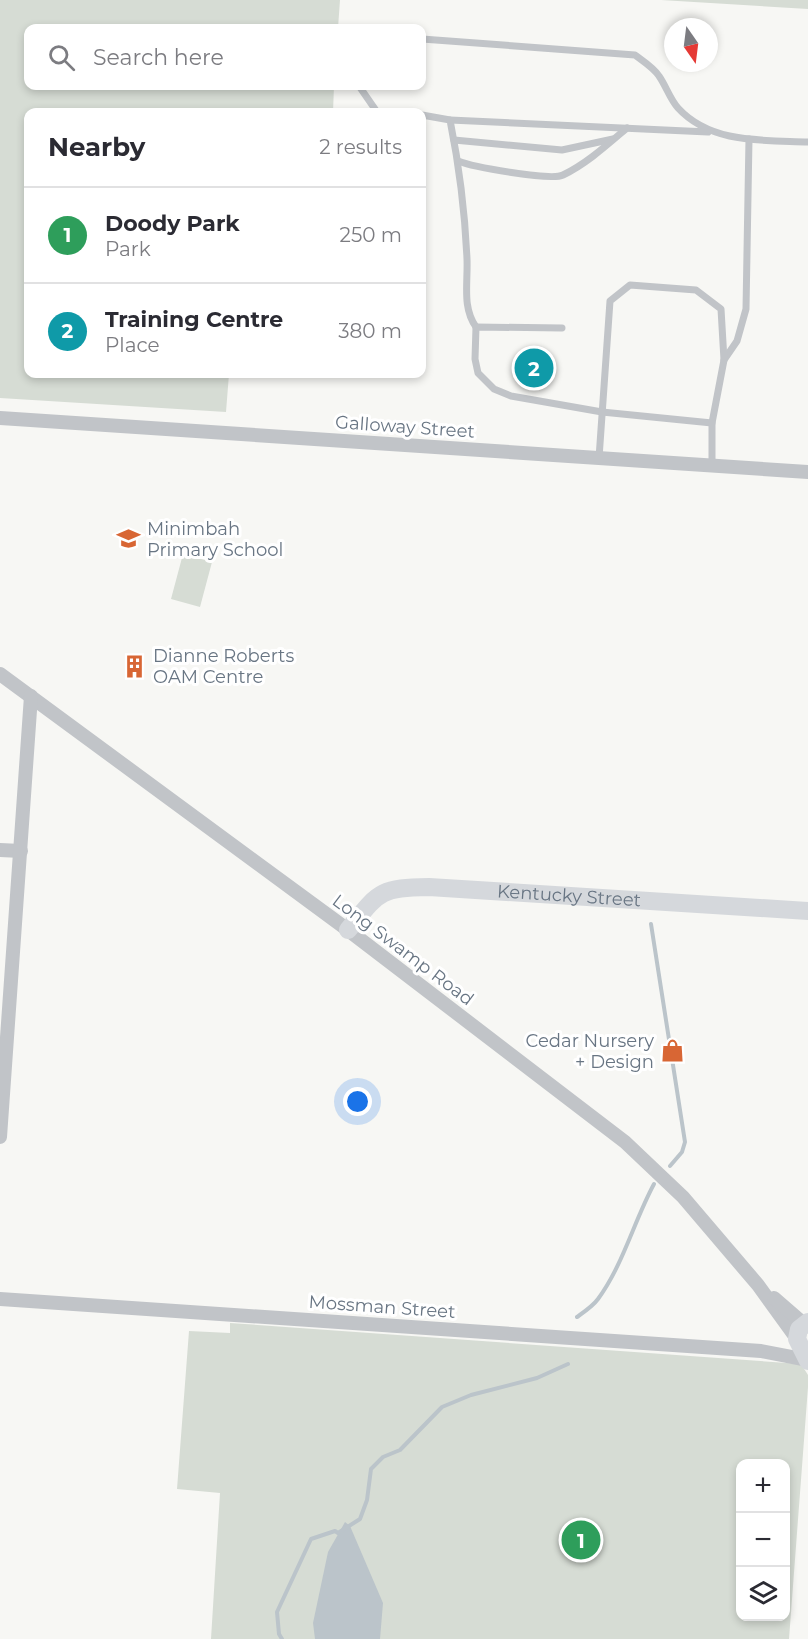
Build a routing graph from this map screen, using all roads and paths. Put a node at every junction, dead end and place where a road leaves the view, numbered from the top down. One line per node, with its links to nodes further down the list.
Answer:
1 (426, 39): 7 (lane)
2 (362, 90): 3 (lane)
3 (374, 108)
4 (426, 116): 5 (lane)
5 (450, 120): 6 (lane); 9 (lane)
6 (627, 128): 7 (lane); 8 (lane)
7 (711, 132): 10 (lane)
8 (615, 138): 9 (lane); 12 (lane)
9 (454, 140): 12 (lane)
10 (749, 140): 11 (lane); 15 (lane)
11 (808, 142)
12 (458, 161): 13 (lane)
13 (476, 327): 14 (lane); 16 (lane)
14 (562, 328)
15 (724, 360): 16 (lane); 18 (lane)
16 (602, 412): 18 (lane); 19 (lane)
17 (0, 418): 19 (street, Galloway Street)
18 (712, 423): 20 (lane)
19 (599, 458): 20 (street, Galloway Street)
20 (712, 466): 21 (street, Galloway Street)
21 (808, 472)
22 (0, 674): 23 (street, Long Swamp Road)
23 (31, 696): 25 (street); 27 (street, Long Swamp Road)
24 (0, 850): 25 (street)
25 (21, 851): 28 (street)
26 (808, 911): 27 (street, Kentucky Street)
27 (348, 930): 31 (street, Long Swamp Road)
28 (6, 932): 29 (street)
29 (0, 1137)
30 (0, 1299): 31 (street, Mossman Street)
31 (804, 1342)

